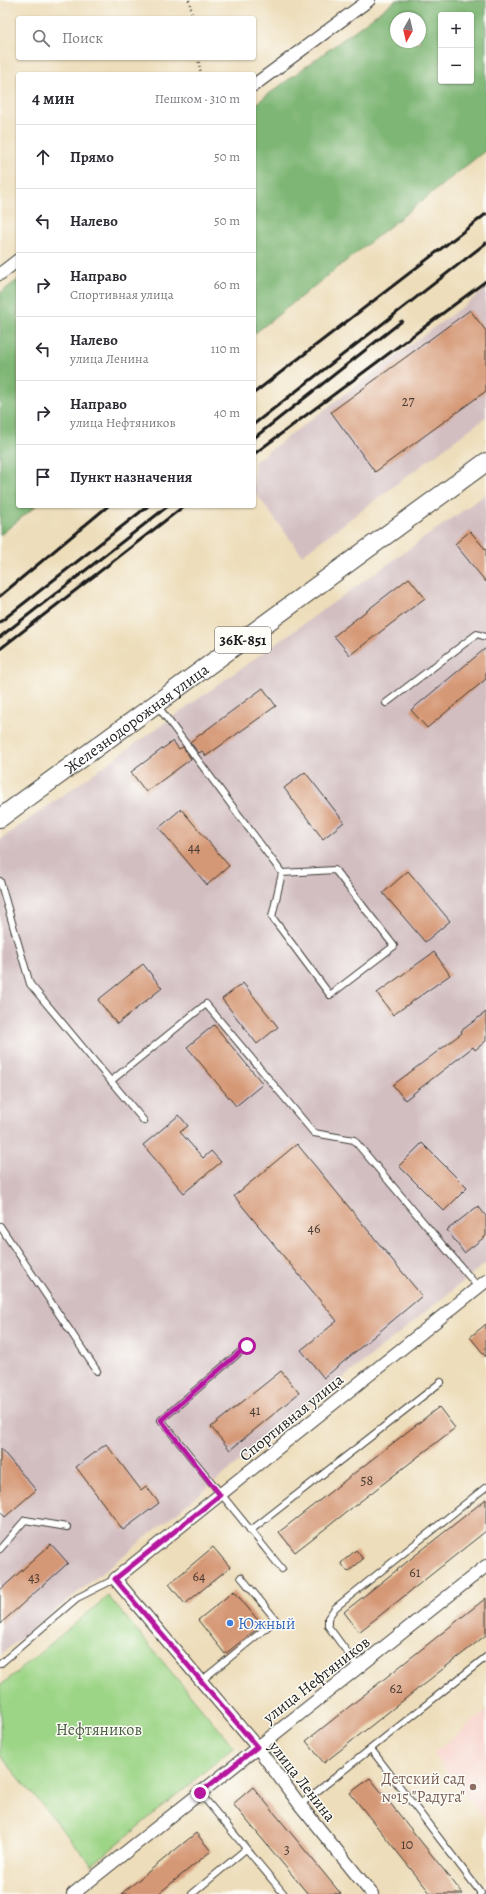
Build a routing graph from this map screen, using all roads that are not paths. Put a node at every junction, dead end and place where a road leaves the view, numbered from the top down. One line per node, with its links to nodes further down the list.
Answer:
1 (369, 0): 2 (street)
2 (256, 84)
3 (16, 262): 4 (street)
4 (0, 274)
5 (486, 462): 8 (main road, Железнодорожная улица / 36К-851)
6 (486, 637): 7 (lane)
7 (386, 703)
8 (156, 705): 9 (main road, Железнодорожная улица / 36К-851); 10 (lane)
9 (0, 818)
10 (282, 873): 10 (lane)
11 (0, 881): 12 (lane)
12 (111, 1081): 13 (lane); 15 (lane)
13 (144, 1121)
14 (0, 1226): 17 (lane)
15 (482, 1284): 20 (street, Спортивная улица)
16 (247, 1346): 20 (lane)
17 (97, 1371)
18 (441, 1382): 22 (lane)
19 (486, 1486): 30 (lane)
20 (220, 1495): 22 (lane); 27 (street, Спортивная улица)
21 (66, 1527): 23 (lane)
22 (250, 1531): 25 (lane)
23 (0, 1549)
24 (486, 1566): 30 (street, улица Нефтяников)
25 (282, 1569)
26 (241, 1577): 31 (lane)
27 (115, 1579): 29 (lane); 31 (street, улица Ленина)
28 (486, 1657): 33 (lane)
29 (0, 1664)
30 (358, 1667): 32 (street, улица Нефтяников)
31 (201, 1681): 32 (street, улица Ленина)
32 (257, 1747): 34 (street, улица Нефтяников); 35 (street, улица Ленина)
33 (371, 1749): 35 (lane); 41 (lane)
34 (200, 1793): 36 (lane); 37 (street, улица Нефтяников)
35 (300, 1805): 40 (street, улица Ленина)
36 (246, 1849): 38 (lane); 39 (lane)
37 (73, 1894)
38 (192, 1894)
39 (284, 1894)
40 (372, 1894)
41 (480, 1894)

